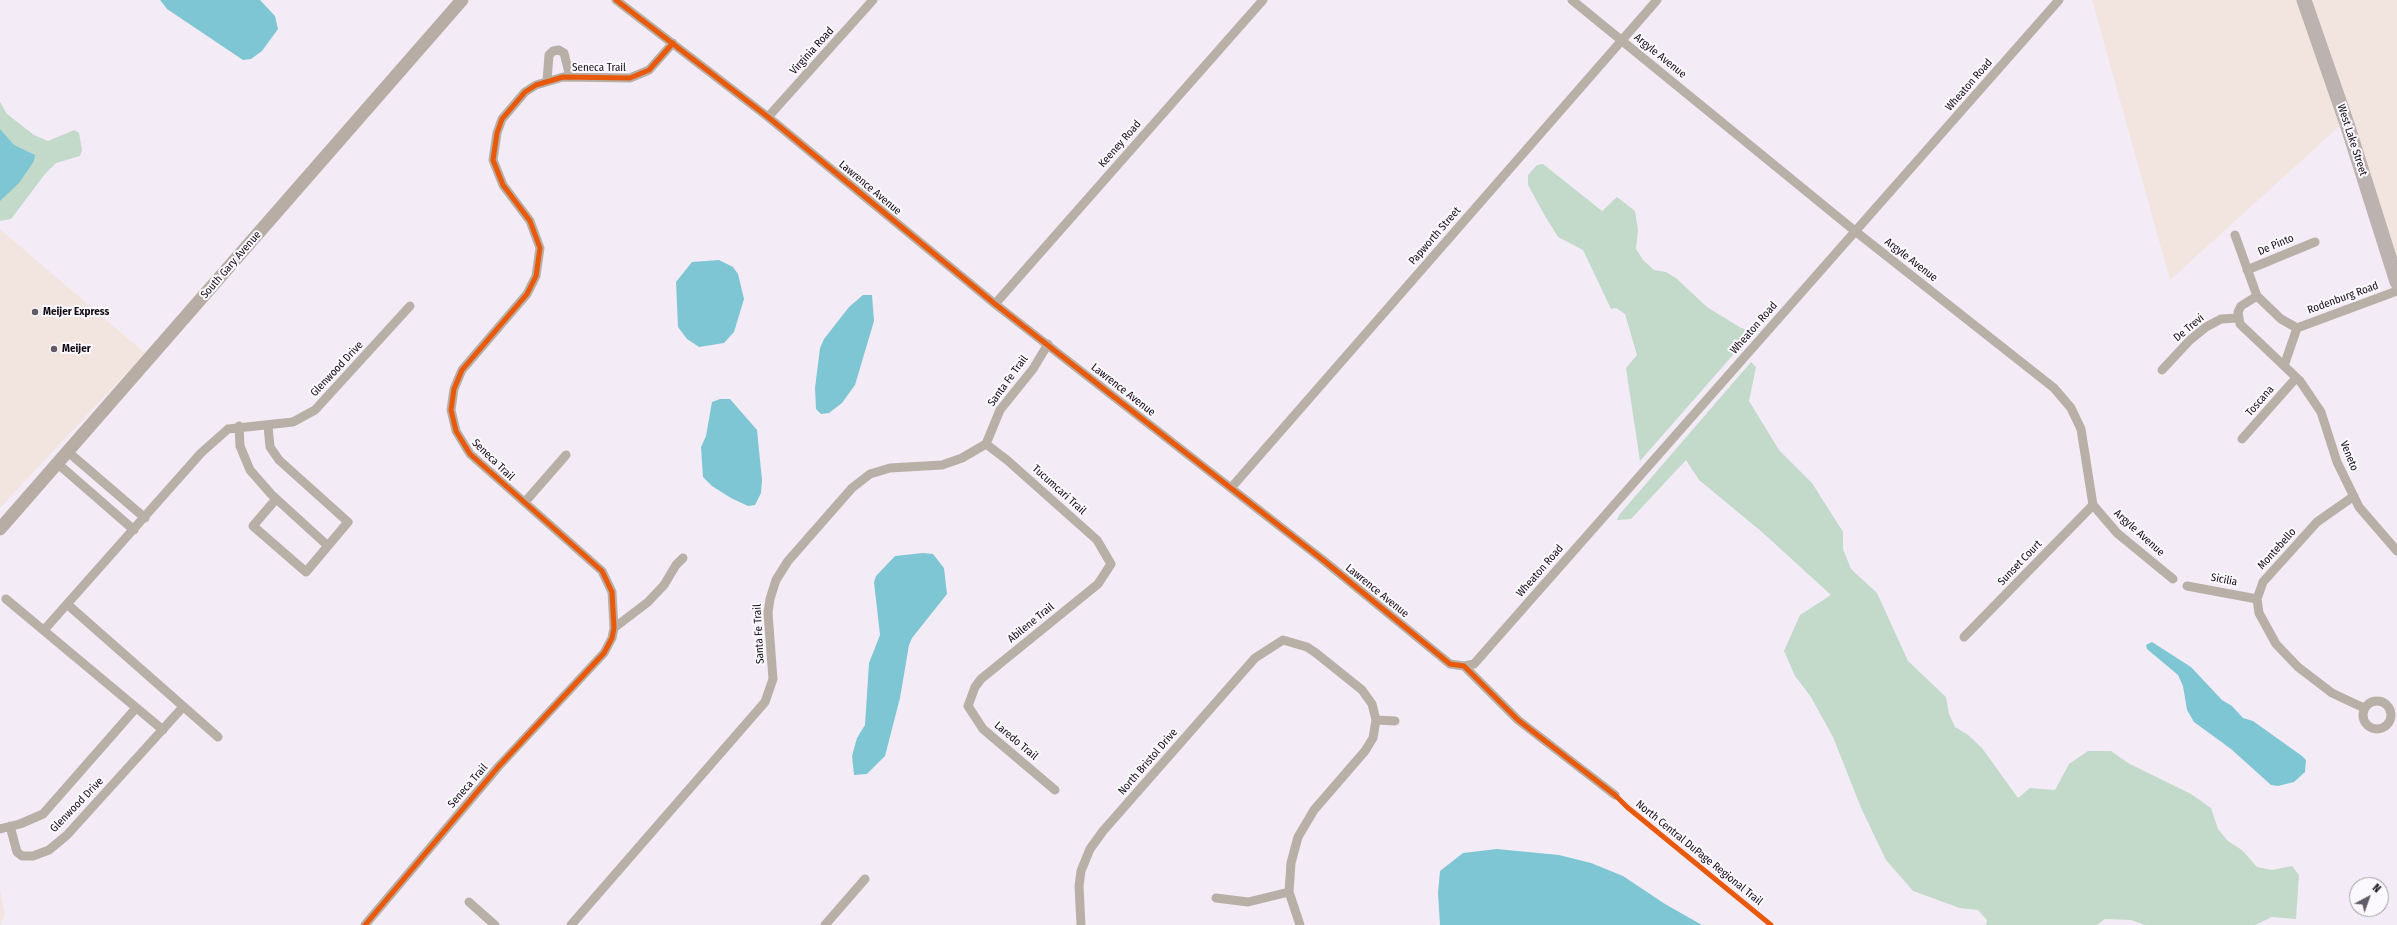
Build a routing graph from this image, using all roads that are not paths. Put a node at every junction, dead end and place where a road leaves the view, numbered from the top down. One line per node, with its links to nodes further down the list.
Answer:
1 (462, 0): 33 (main road, South Gary Avenue)
2 (616, 0): 10 (street, Lawrence Avenue)
3 (873, 0): 13 (street, Virginia Road)
4 (1263, 0): 21 (street, Keeney Road)
5 (1572, 0): 9 (street, Argyle Avenue)
6 (1657, 0): 9 (street, Papworth Street)
7 (2059, 0): 14 (street, Wheaton Road)
8 (2304, 0): 18 (main road, West Lake Street)
9 (1622, 40): 14 (street, Argyle Avenue); 36 (street, Papworth Street)
10 (673, 43): 11 (street, Seneca Trail); 13 (street, Lawrence Avenue)
11 (570, 77): 12 (street, Seneca Trail); 12 (street, Seneca Trail)
12 (547, 81): 39 (street, Seneca Trail)
13 (768, 117): 21 (street, Lawrence Avenue)
14 (1855, 231): 40 (street, Argyle Avenue); 56 (street, Wheaton Road)
15 (2235, 235): 17 (street)
16 (2315, 242): 17 (street, De Pinto)
17 (2247, 270): 20 (street)
18 (2397, 282)
19 (2397, 291): 24 (street, Rodenburg Road)
20 (2257, 296): 23 (street); 24 (street)
21 (995, 304): 25 (street, Lawrence Avenue)
22 (410, 306): 30 (street, Glenwood Drive)
23 (2238, 318): 26 (street, Veneto); 27 (street, De Trevi)
24 (2297, 328): 26 (street)
25 (1048, 344): 32 (street, Santa Fe Trail); 36 (street, Lawrence Avenue)
26 (2284, 366): 28 (street, Veneto)
27 (2162, 370)
28 (2296, 378): 31 (street, Toscana); 37 (street, Veneto)
29 (239, 426): 30 (street, Glenwood Drive); 38 (street); 41 (street, Glenwood Drive)
30 (268, 426): 44 (street)
31 (2242, 440)
32 (986, 444): 47 (street, Tucumcari Trail); 76 (street, Santa Fe Trail)
33 (68, 451): 35 (main road, South Gary Avenue); 41 (street)
34 (566, 455): 39 (street)
35 (57, 463): 42 (main road, South Gary Avenue); 43 (street)
36 (1231, 488): 56 (street, Lawrence Avenue)
37 (2354, 496): 45 (street, Veneto); 51 (street, Montebello)
38 (276, 499): 44 (street); 44 (street)
39 (525, 502): 53 (street, Seneca Trail)
40 (2093, 505): 48 (street, Argyle Avenue); 55 (street, Sunset Court)
41 (145, 518): 43 (street, Glenwood Drive)
42 (0, 529)
43 (134, 530): 52 (street, Glenwood Drive)
44 (328, 546)
45 (2397, 551)
46 (683, 558): 53 (street)
47 (1108, 560): 57 (street, Abilene Trail)
48 (2173, 579)
49 (2186, 586): 51 (street, Sicilia)
50 (6, 598): 54 (street)
51 (2257, 599): 60 (street)
52 (67, 604): 54 (street, Glenwood Drive); 58 (street)
53 (614, 628): 74 (street, Seneca Trail)
54 (44, 630): 59 (street)
55 (1964, 637)
56 (1464, 666): 66 (street, Lawrence Avenue)
57 (968, 706): 65 (street, Laredo Trail)
58 (183, 707): 63 (street, Glenwood Drive); 64 (street)
59 (136, 708): 63 (street); 67 (street, Glenwood Drive)
60 (2364, 708)
61 (1376, 720): 62 (street); 70 (street); 73 (street, North Bristol Drive)
62 (1395, 721)
63 (163, 730): 67 (street, Glenwood Drive)
64 (218, 737)
65 (1055, 790)
66 (1615, 795)
67 (10, 826): 68 (street, Glenwood Drive)
68 (0, 828)
69 (865, 878): 77 (street)
70 (1289, 892): 71 (street); 78 (street)
71 (1216, 898)
72 (469, 902): 75 (street)
73 (1078, 924)
74 (365, 925)
75 (495, 925)
76 (571, 925)
77 (825, 925)
78 (1300, 925)

